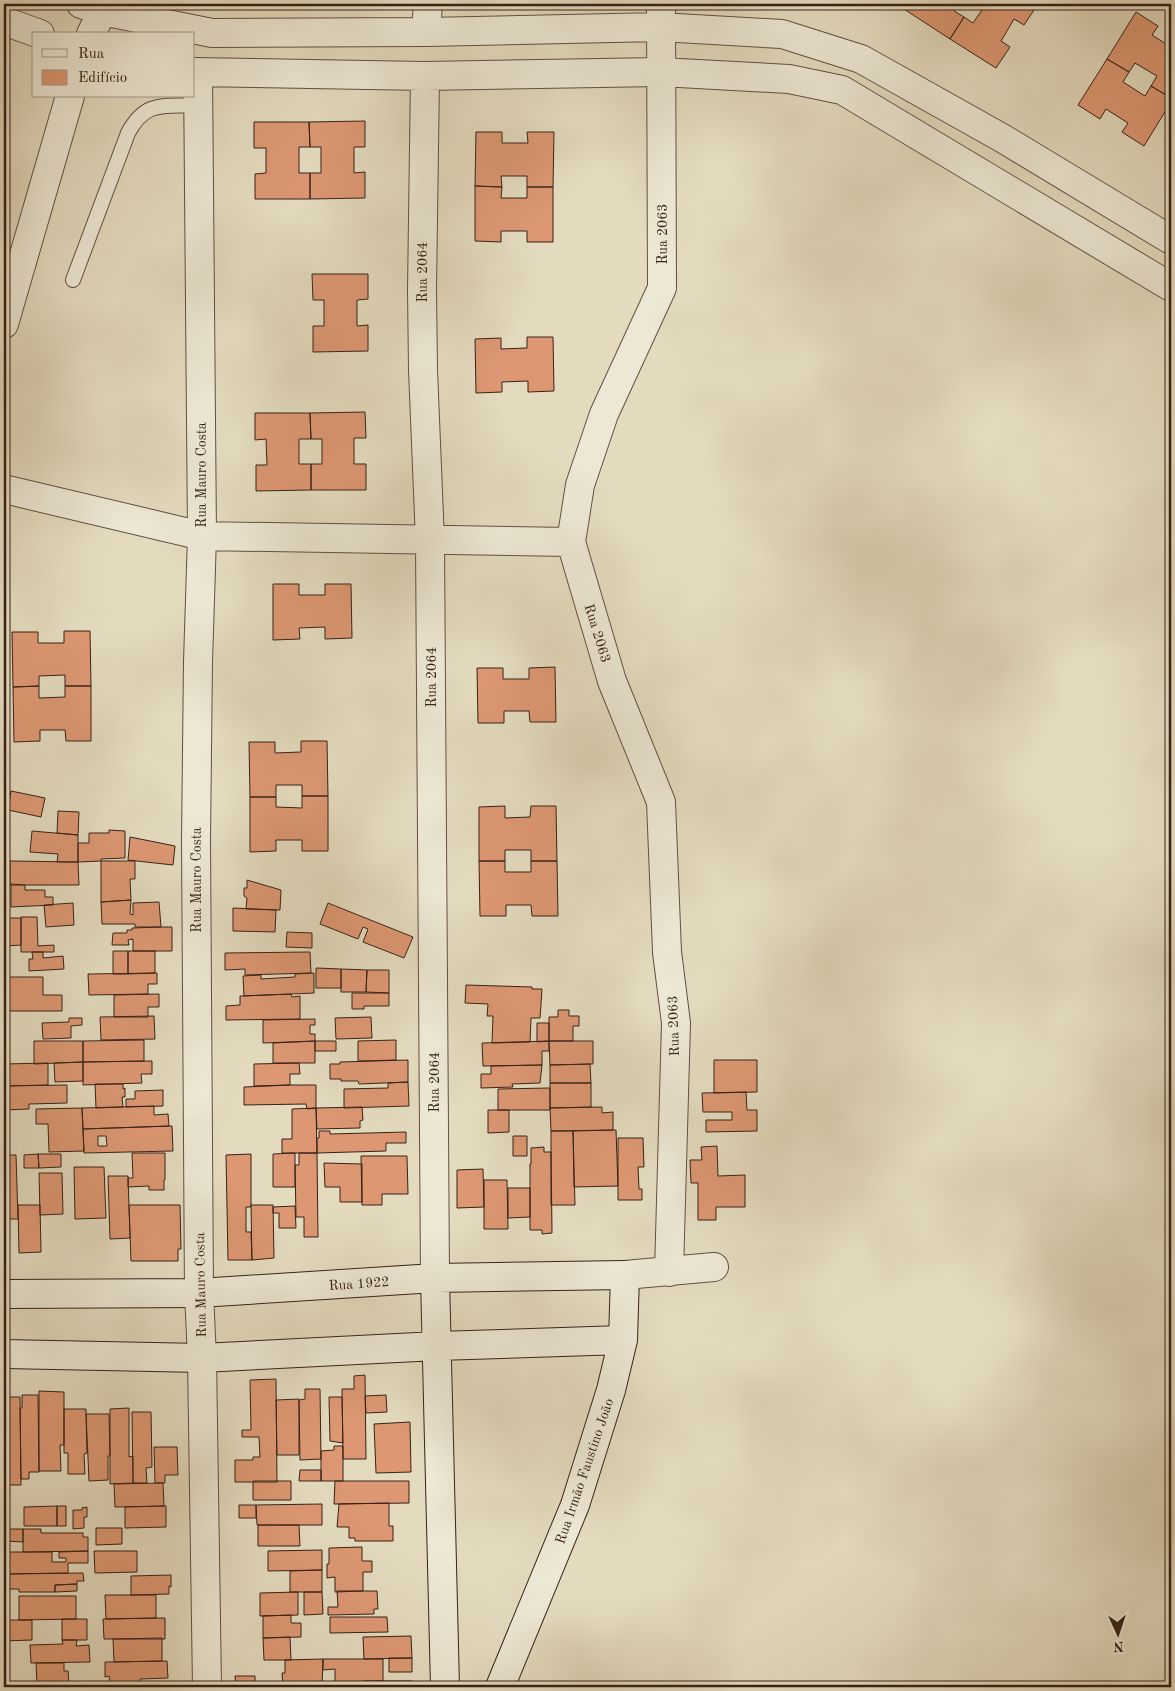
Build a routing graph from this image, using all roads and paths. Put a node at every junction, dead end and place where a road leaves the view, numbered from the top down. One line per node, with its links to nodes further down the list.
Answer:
1 (428, 4): 6 (street)
2 (95, 13): 6 (street)
3 (661, 15): 6 (street); 8 (street, Rua 2063); 12 (street)
4 (4, 21): 5 (street)
5 (34, 32)
6 (426, 32)
7 (196, 72): 9 (street); 11 (street, Rua Mauro Costa)
8 (661, 72): 9 (street); 14 (street); 19 (street, Rua 2063)
9 (425, 76): 18 (street, Rua 2064)
10 (69, 98): 15 (street)
11 (198, 105): 13 (lane); 17 (street, Rua Mauro Costa)
12 (1171, 240)
13 (73, 280)
14 (1171, 287)
15 (4, 324)
16 (4, 489): 17 (street)
17 (202, 536): 18 (street); 25 (street, Rua Mauro Costa)
18 (430, 540): 19 (street); 23 (street, Rua 2064)
19 (571, 542): 21 (street, Rua 2063)
20 (714, 1267): 21 (street, Rua 1922)
21 (669, 1272): 22 (street, Rua 1922)
22 (625, 1275): 23 (street, Rua 1922); 26 (street, Rua Irmão Faustino João)
23 (435, 1278): 25 (street, Rua 1922); 27 (street)
24 (4, 1294): 25 (street, Rua 1922)
25 (199, 1294): 29 (street, Rua Mauro Costa)
26 (623, 1340): 27 (street); 32 (street, Rua Irmão Faustino João)
27 (437, 1346): 29 (street); 31 (street)
28 (4, 1354): 29 (street)
29 (202, 1358): 30 (street, Rua Mauro Costa)
30 (206, 1687)
31 (445, 1687)
32 (500, 1687)

